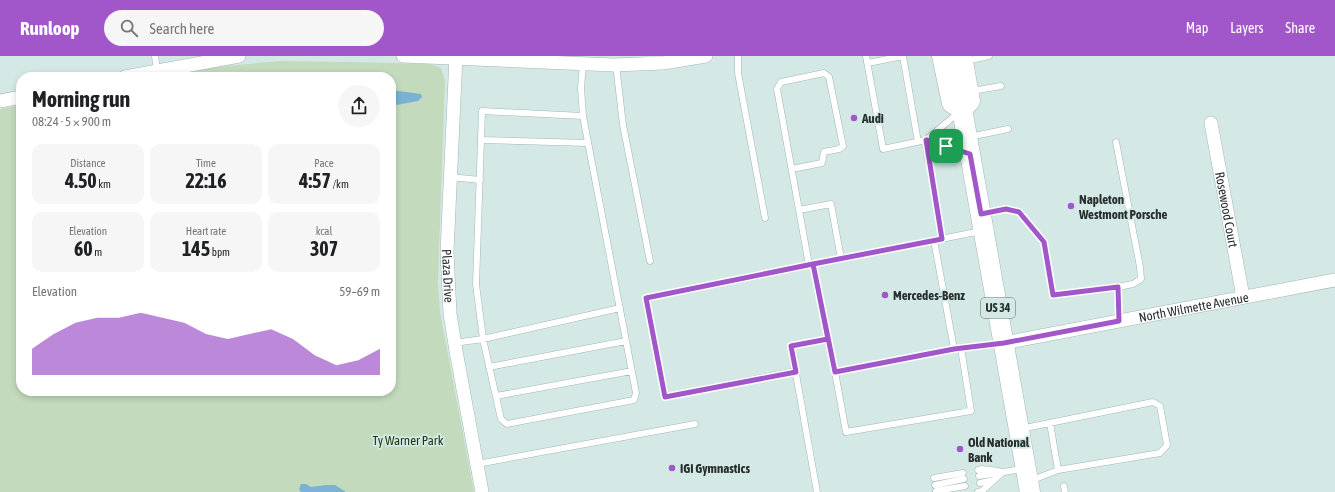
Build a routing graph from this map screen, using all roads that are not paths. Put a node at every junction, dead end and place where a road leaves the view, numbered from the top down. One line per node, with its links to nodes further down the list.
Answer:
1 (155, 56): 16 (lane)
2 (239, 56): 16 (street)
3 (403, 56): 9 (street)
4 (706, 56): 10 (street)
5 (738, 56): 35 (lane)
6 (866, 56): 13 (lane)
7 (942, 56): 21 (main road, US 34)
8 (989, 56): 11 (lane)
9 (456, 57): 14 (street); 32 (street, Plaza Drive)
10 (681, 58): 15 (street)
11 (962, 59): 21 (main road, US 34)
12 (602, 60): 14 (street); 15 (street)
13 (868, 63): 27 (lane); 27 (lane)
14 (583, 64): 22 (lane)
15 (616, 65): 40 (lane)
16 (157, 71): 17 (street)
17 (152, 72)
18 (1001, 86): 21 (lane)
19 (16, 98): 20 (street)
20 (0, 100)
21 (965, 101): 26 (lane); 30 (main road, US 34)
22 (583, 116): 25 (lane); 29 (lane)
23 (1211, 122): 44 (street, Rosewood Court)
24 (1008, 129): 30 (lane)
25 (481, 140): 29 (lane); 33 (lane)
26 (926, 140): 27 (lane); 30 (lane); 37 (lane)
27 (918, 142)
28 (1116, 142): 43 (lane)
29 (588, 143): 45 (lane)
30 (969, 145): 36 (main road, US 34)
31 (792, 169): 31 (lane); 34 (lane)
32 (450, 177): 33 (lane); 50 (street, Plaza Drive)
33 (480, 180): 47 (lane)
34 (799, 210): 39 (lane); 41 (lane)
35 (765, 218)
36 (982, 222): 37 (lane); 43 (lane); 51 (main road, US 34)
37 (942, 239): 38 (lane)
38 (934, 240): 39 (lane); 52 (lane)
39 (842, 259): 41 (lane)
40 (650, 261)
41 (811, 265): 48 (lane); 55 (lane)
42 (1335, 280): 44 (street, North Wilmette Avenue)
43 (1118, 287): 46 (lane)
44 (1243, 297): 46 (street, North Wilmette Avenue)
45 (620, 308): 47 (lane); 49 (lane)
46 (1119, 321): 51 (street, North Wilmette Avenue)
47 (483, 339): 50 (lane); 53 (lane)
48 (828, 339): 55 (lane); 56 (lane)
49 (626, 341): 53 (lane); 54 (lane)
50 (454, 343): 61 (street, Plaza Drive)
51 (1004, 343): 52 (lane); 60 (main road, US 34)
52 (958, 348): 56 (lane); 56 (lane)
53 (489, 367): 57 (lane)
54 (632, 371): 57 (lane); 57 (lane)
55 (796, 372): 70 (lane)
56 (835, 372)
57 (496, 396)
58 (1050, 423): 60 (lane); 62 (lane); 62 (lane)
59 (695, 424): 61 (lane)
60 (1019, 429): 66 (main road, US 34)
61 (477, 464): 69 (street, Plaza Drive)
62 (1058, 470): 66 (lane)
63 (1003, 472): 64 (lane); 65 (lane); 66 (lane)
64 (978, 473)
65 (994, 480): 67 (lane); 71 (lane)
66 (1028, 481)
67 (980, 483)
68 (935, 485): 68 (lane)
69 (482, 492)
70 (817, 492)
71 (978, 492)

